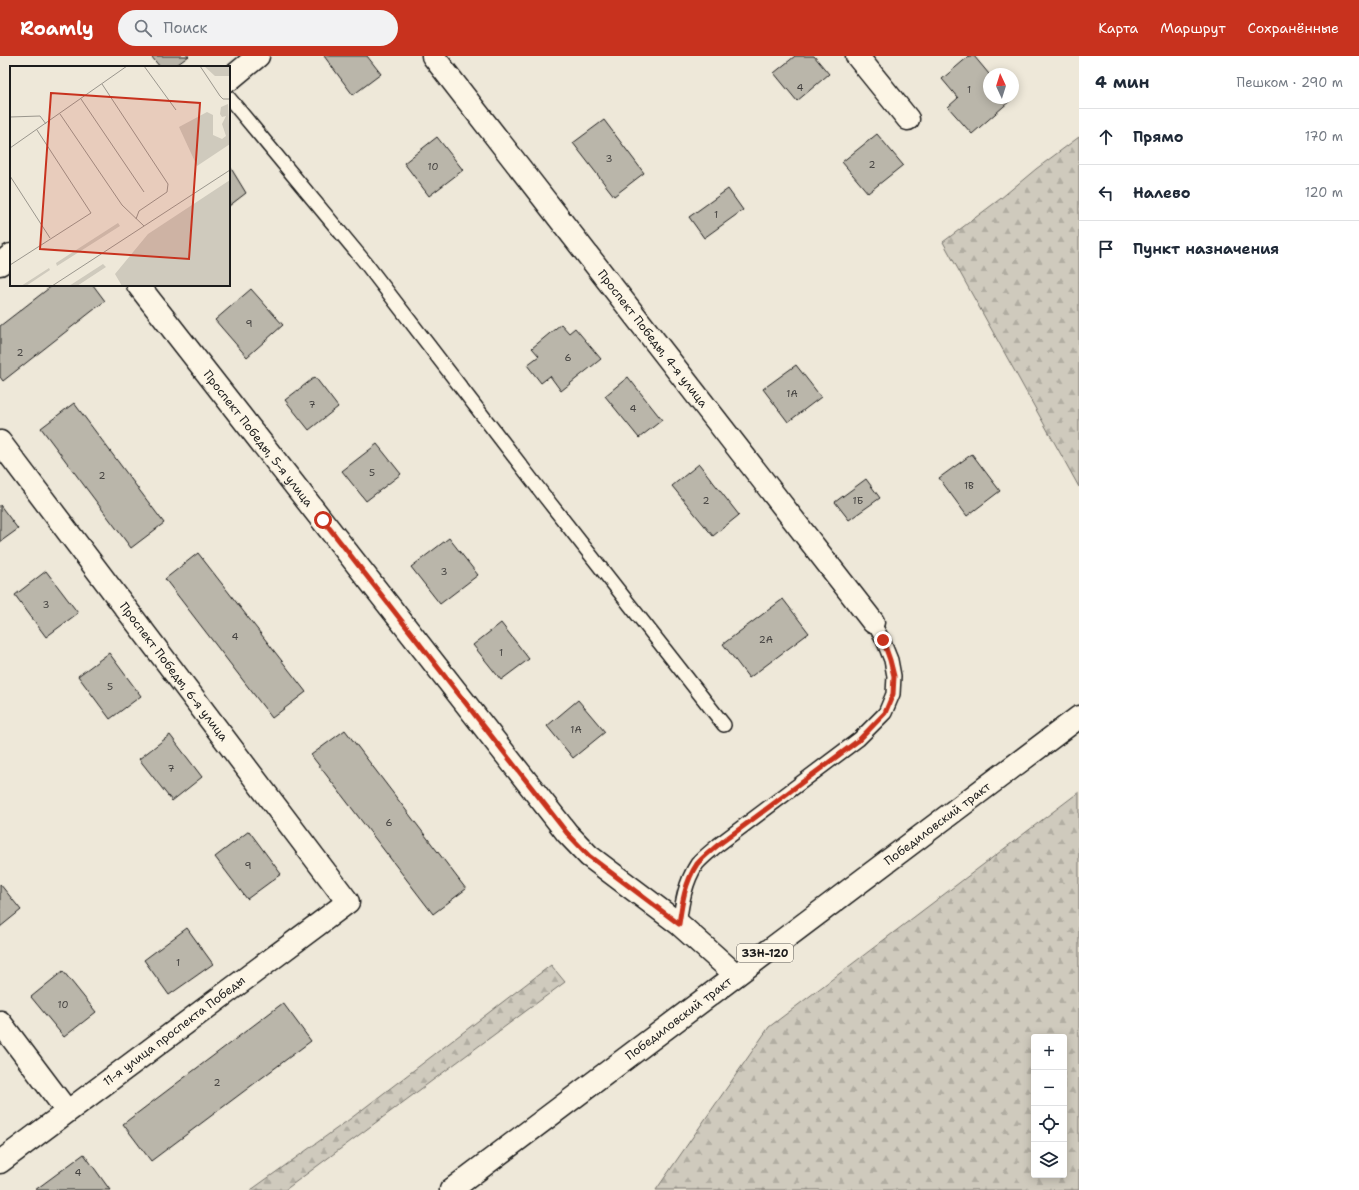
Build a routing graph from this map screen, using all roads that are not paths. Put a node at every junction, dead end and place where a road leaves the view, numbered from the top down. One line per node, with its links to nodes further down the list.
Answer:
1 (258, 56): 4 (street)
2 (433, 56): 11 (street, Проспект Победы, 4-я улица)
3 (857, 56): 6 (street)
4 (230, 79)
5 (230, 99): 13 (lane)
6 (908, 119)
7 (10, 256): 8 (street)
8 (0, 264)
9 (139, 286): 15 (street, Проспект Победы, 5-я улица)
10 (0, 442): 14 (street, Проспект Победы, 6-я улица)
11 (873, 622): 15 (lane)
12 (1079, 717): 16 (street, Победиловский тракт / 33Н-120)
13 (724, 725)
14 (348, 902): 18 (street, 11-я улица проспекта Победы)
15 (679, 924): 16 (street, Проспект Победы, 5-я улица)
16 (736, 975): 20 (street, Победиловский тракт / 33Н-120)
17 (0, 1022): 18 (street)
18 (67, 1111): 19 (street, 11-я улица проспекта Победы)
19 (0, 1162)
20 (451, 1190)

